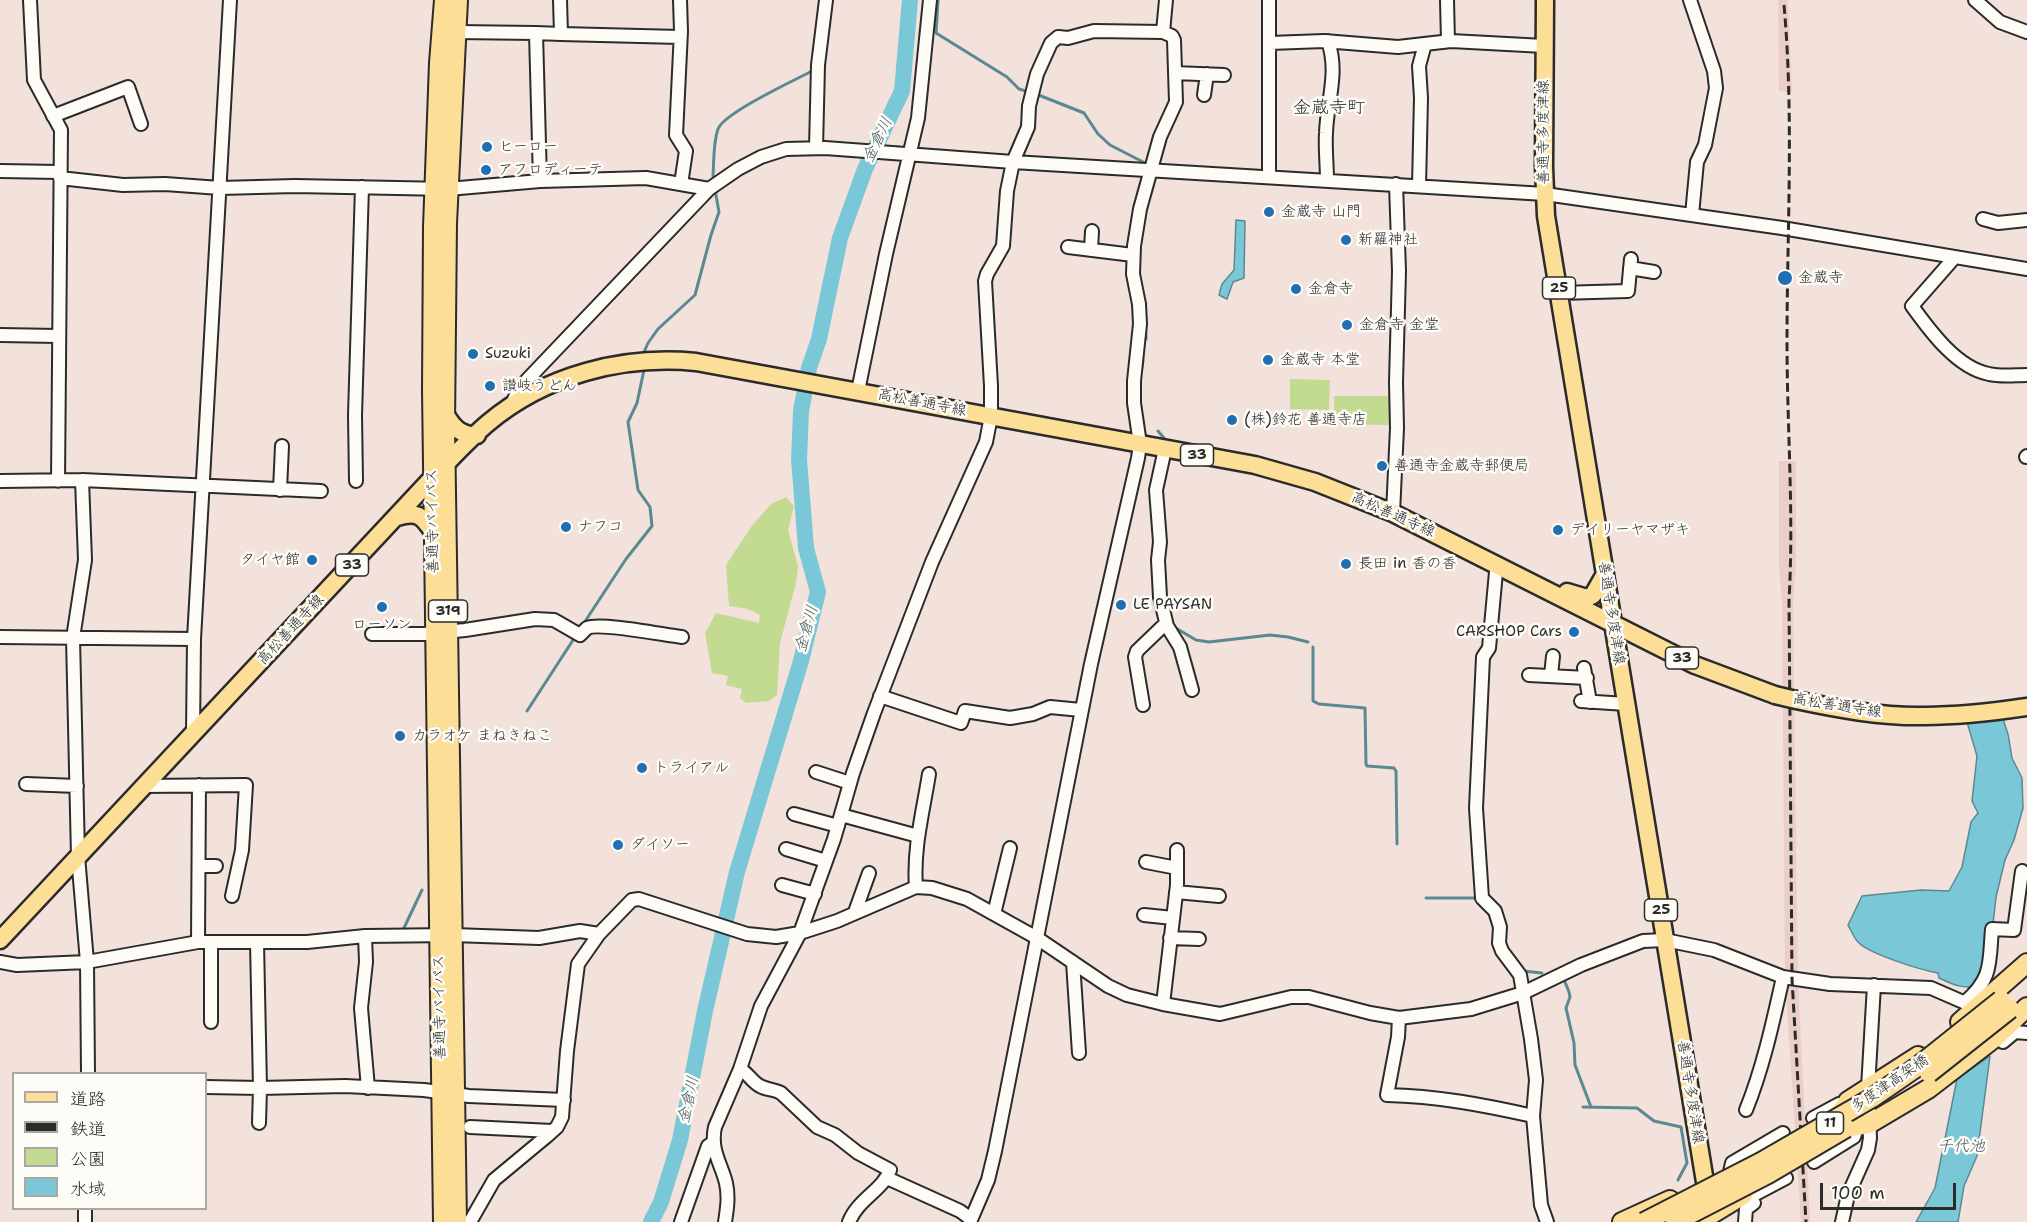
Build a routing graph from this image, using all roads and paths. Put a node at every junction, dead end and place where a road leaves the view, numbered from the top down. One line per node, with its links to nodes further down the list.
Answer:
1 (30, 0): 30 (street)
2 (230, 0): 45 (street)
3 (444, 0): 46 (highway, 善通寺バイパス / 319)
4 (458, 0): 15 (highway, 善通寺バイパス / 319)
5 (560, 0): 19 (street)
6 (680, 0): 20 (street)
7 (826, 0): 32 (street)
8 (930, 0): 33 (street)
9 (1166, 0): 16 (street)
10 (1269, 0): 23 (street)
11 (1447, 0): 22 (street)
12 (1545, 0): 25 (main road, 善通寺多度津線 / 25)
13 (1690, 0): 49 (street)
14 (1975, 0): 17 (street)
15 (456, 32): 18 (street); 46 (highway, 善通寺バイパス / 319)
16 (1163, 32): 26 (street); 34 (street)
17 (2027, 32)
18 (536, 33): 19 (street); 40 (street)
19 (561, 34): 20 (street)
20 (681, 37): 41 (street)
21 (1328, 41): 23 (street); 24 (street); 39 (street)
22 (1448, 41): 24 (street); 25 (street)
23 (1270, 43): 38 (street)
24 (1425, 44): 43 (street)
25 (1544, 46): 48 (main road, 善通寺多度津線 / 25)
26 (1175, 73): 27 (street); 35 (street)
27 (1207, 74): 28 (street); 29 (street)
28 (1224, 75)
29 (1204, 95)
30 (53, 116): 31 (street); 37 (street)
31 (141, 124)
32 (816, 148): 33 (street); 47 (street)
33 (909, 154): 34 (street); 65 (street)
34 (1013, 162): 35 (street); 68 (street)
35 (1151, 170): 38 (street); 55 (street)
36 (0, 171): 37 (street)
37 (59, 172): 45 (street); 61 (street)
38 (1269, 177): 39 (street)
39 (1327, 180): 42 (street)
40 (540, 181): 41 (street); 46 (street)
41 (681, 184): 47 (street)
42 (1396, 184): 43 (street); 82 (street)
43 (1419, 186): 48 (street)
44 (362, 187): 45 (street); 46 (street); 76 (street)
45 (220, 188): 79 (street)
46 (441, 188): 67 (highway, 善通寺バイパス / 319); 74 (highway, 善通寺バイパス / 319)
47 (709, 189): 62 (street)
48 (1545, 194): 49 (street); 59 (main road, 善通寺多度津線 / 25)
49 (1692, 215): 56 (street)
50 (1983, 219): 51 (street)
51 (2027, 220)
52 (1092, 231): 54 (street)
53 (1068, 247): 54 (street)
54 (1091, 250): 55 (street)
55 (1133, 255): 70 (street)
56 (1954, 258): 57 (street); 63 (street)
57 (2027, 269)
58 (1654, 272): 59 (street)
59 (1559, 293): 86 (main road, 善通寺多度津線 / 25)
60 (0, 335): 61 (street)
61 (58, 336): 78 (street)
62 (544, 362): 64 (street); 66 (street)
63 (2027, 375)
64 (558, 382): 65 (main road, 高松善通寺線 / 33); 66 (main road, 高松善通寺線 / 33)
65 (856, 391): 68 (main road, 高松善通寺線 / 33)
66 (510, 407): 69 (main road, 高松善通寺線 / 33)
67 (446, 415): 69 (main road); 73 (highway, 善通寺バイパス / 319)
68 (991, 416): 70 (main road, 高松善通寺線 / 33); 104 (street)
69 (477, 435): 73 (main road, 高松善通寺線 / 33)
70 (1140, 444): 72 (main road, 高松善通寺線 / 33); 108 (street)
71 (282, 446): 80 (street)
72 (1165, 449): 82 (main road, 高松善通寺線 / 33); 91 (street)
73 (446, 464): 74 (main road, 高松善通寺線 / 33); 92 (highway, 善通寺バイパス / 319)
74 (432, 478): 83 (main road, 高松善通寺線 / 33); 84 (highway, 善通寺バイパス / 319)
75 (82, 480): 78 (street); 79 (street); 96 (street)
76 (356, 480)
77 (0, 481): 78 (street)
78 (58, 481)
79 (203, 485): 80 (street); 97 (street)
80 (280, 490): 81 (street)
81 (321, 491)
82 (1393, 513): 87 (main road, 高松善通寺線 / 33)
83 (397, 517): 84 (main road); 109 (main road, 高松善通寺線 / 33)
84 (433, 532): 92 (highway, 善通寺バイパス / 319)
85 (1496, 572): 160 (street)
86 (1605, 574): 87 (main road); 88 (main road, 善通寺多度津線 / 25)
87 (1521, 577): 89 (main road, 高松善通寺線 / 33)
88 (1609, 599): 89 (main road); 90 (main road, 善通寺多度津線 / 25)
89 (1593, 613): 90 (main road, 高松善通寺線 / 33)
90 (1613, 623): 99 (main road, 善通寺多度津線 / 25); 100 (main road, 高松善通寺線 / 33)
91 (1167, 626): 103 (street); 106 (street)
92 (441, 631): 93 (street); 95 (street); 144 (highway, 善通寺バイパス / 319)
93 (372, 634)
94 (0, 637): 96 (street)
95 (682, 637)
96 (73, 638): 97 (street); 115 (street)
97 (194, 639): 109 (street)
98 (1553, 656): 102 (street)
99 (1618, 660): 100 (main road); 105 (main road, 善通寺多度津線 / 25)
100 (1695, 664): 107 (main road, 高松善通寺線 / 33, bridge)
101 (1529, 675): 102 (street)
102 (1551, 676): 105 (street)
103 (1192, 690)
104 (880, 696): 108 (street); 112 (street)
105 (1626, 704): 149 (main road, 善通寺多度津線 / 25)
106 (1143, 705)
107 (2027, 707)
108 (1081, 711): 145 (street)
109 (193, 733): 116 (main road, 高松善通寺線 / 33)
110 (816, 772): 112 (street)
111 (929, 774): 119 (street)
112 (850, 783): 118 (street)
113 (26, 784): 115 (street)
114 (199, 785): 116 (street); 126 (street); 135 (street)
115 (77, 786): 123 (street)
116 (144, 786): 123 (main road, 高松善通寺線 / 33)
117 (794, 814): 118 (street)
118 (840, 820): 119 (street); 124 (street)
119 (918, 836): 132 (street)
120 (1010, 848): 138 (street)
121 (786, 849): 124 (street)
122 (1177, 850): 128 (street)
123 (78, 856): 148 (main road, 高松善通寺線 / 33); 154 (street)
124 (826, 861): 134 (street)
125 (1146, 862): 128 (street)
126 (199, 866): 127 (street); 150 (street)
127 (216, 866)
128 (1177, 868): 133 (street)
129 (2022, 871): 163 (street)
130 (869, 873): 137 (street)
131 (782, 885): 134 (street)
132 (916, 887): 137 (street); 138 (street)
133 (1176, 892): 136 (street); 140 (street)
134 (814, 894): 141 (street)
135 (232, 896)
136 (1219, 896)
137 (855, 912): 141 (street)
138 (994, 914): 145 (street)
139 (1144, 915): 140 (street)
140 (1173, 918): 146 (street)
141 (800, 933): 142 (street); 170 (street)
142 (599, 934): 144 (street); 177 (street)
143 (366, 936): 144 (street); 152 (street); 173 (street)
144 (446, 936): 176 (highway, 善通寺バイパス / 319)
145 (1037, 938): 155 (street); 194 (street)
146 (1170, 938): 147 (street); 162 (street)
147 (1198, 939)
148 (0, 940)
149 (1665, 940): 158 (street); 160 (street); 191 (main road, 善通寺多度津線 / 25)
150 (198, 942): 151 (street); 154 (street)
151 (211, 942): 152 (street); 166 (street)
152 (257, 942): 175 (street)
153 (0, 962): 154 (street)
154 (87, 962): 171 (street)
155 (1073, 962): 162 (street); 169 (street)
156 (2027, 963): 163 (highway)
157 (2027, 976): 164 (highway, 多度津高架橋 / 11)
158 (1783, 977): 159 (street); 179 (street)
159 (1874, 985): 163 (street); 174 (street)
160 (1523, 993): 165 (street); 180 (street)
161 (2027, 994): 164 (highway, 多度津高架橋 / 11)
162 (1163, 1004): 165 (street)
163 (1971, 1005): 168 (street); 174 (highway)
164 (2013, 1005): 168 (highway); 203 (highway, 多度津高架橋 / 11, bridge); 204 (highway, 多度津高架橋 / 11, bridge)
165 (1399, 1018): 180 (street)
166 (211, 1022)
167 (2027, 1033): 168 (street)
168 (1997, 1036): 182 (highway)
169 (1079, 1053)
170 (740, 1069): 186 (street); 189 (street)
171 (88, 1072)
172 (207, 1087): 175 (street)
173 (368, 1088): 175 (street); 176 (street)
174 (1869, 1088): 178 (highway); 182 (street)
175 (260, 1089): 181 (street)
176 (448, 1093): 177 (street); 195 (highway, 善通寺バイパス / 319); 196 (highway, 善通寺バイパス / 319)
177 (564, 1100): 184 (street)
178 (1846, 1105): 182 (street); 182 (highway)
179 (1746, 1110)
180 (1533, 1116): 201 (street)
181 (259, 1123)
182 (1863, 1125): 187 (street); 206 (street)
183 (470, 1127): 184 (street)
184 (552, 1131): 197 (street)
185 (1783, 1133): 188 (street)
186 (714, 1142): 198 (street); 199 (street)
187 (1814, 1162)
188 (1730, 1172): 191 (highway); 192 (street); 192 (highway)
189 (887, 1178): 194 (street); 200 (street)
190 (1786, 1178): 192 (street)
191 (1706, 1181): 193 (main road, 善通寺多度津線 / 25); 202 (highway)
192 (1749, 1199): 193 (highway); 205 (street)
193 (1707, 1220)
194 (970, 1221)
195 (443, 1222)
196 (457, 1222)
197 (470, 1222)
198 (681, 1222)
199 (725, 1222)
200 (849, 1222)
201 (1547, 1222)
202 (1622, 1222)
203 (1644, 1222)
204 (1675, 1222)
205 (1745, 1222)
206 (1842, 1222)

